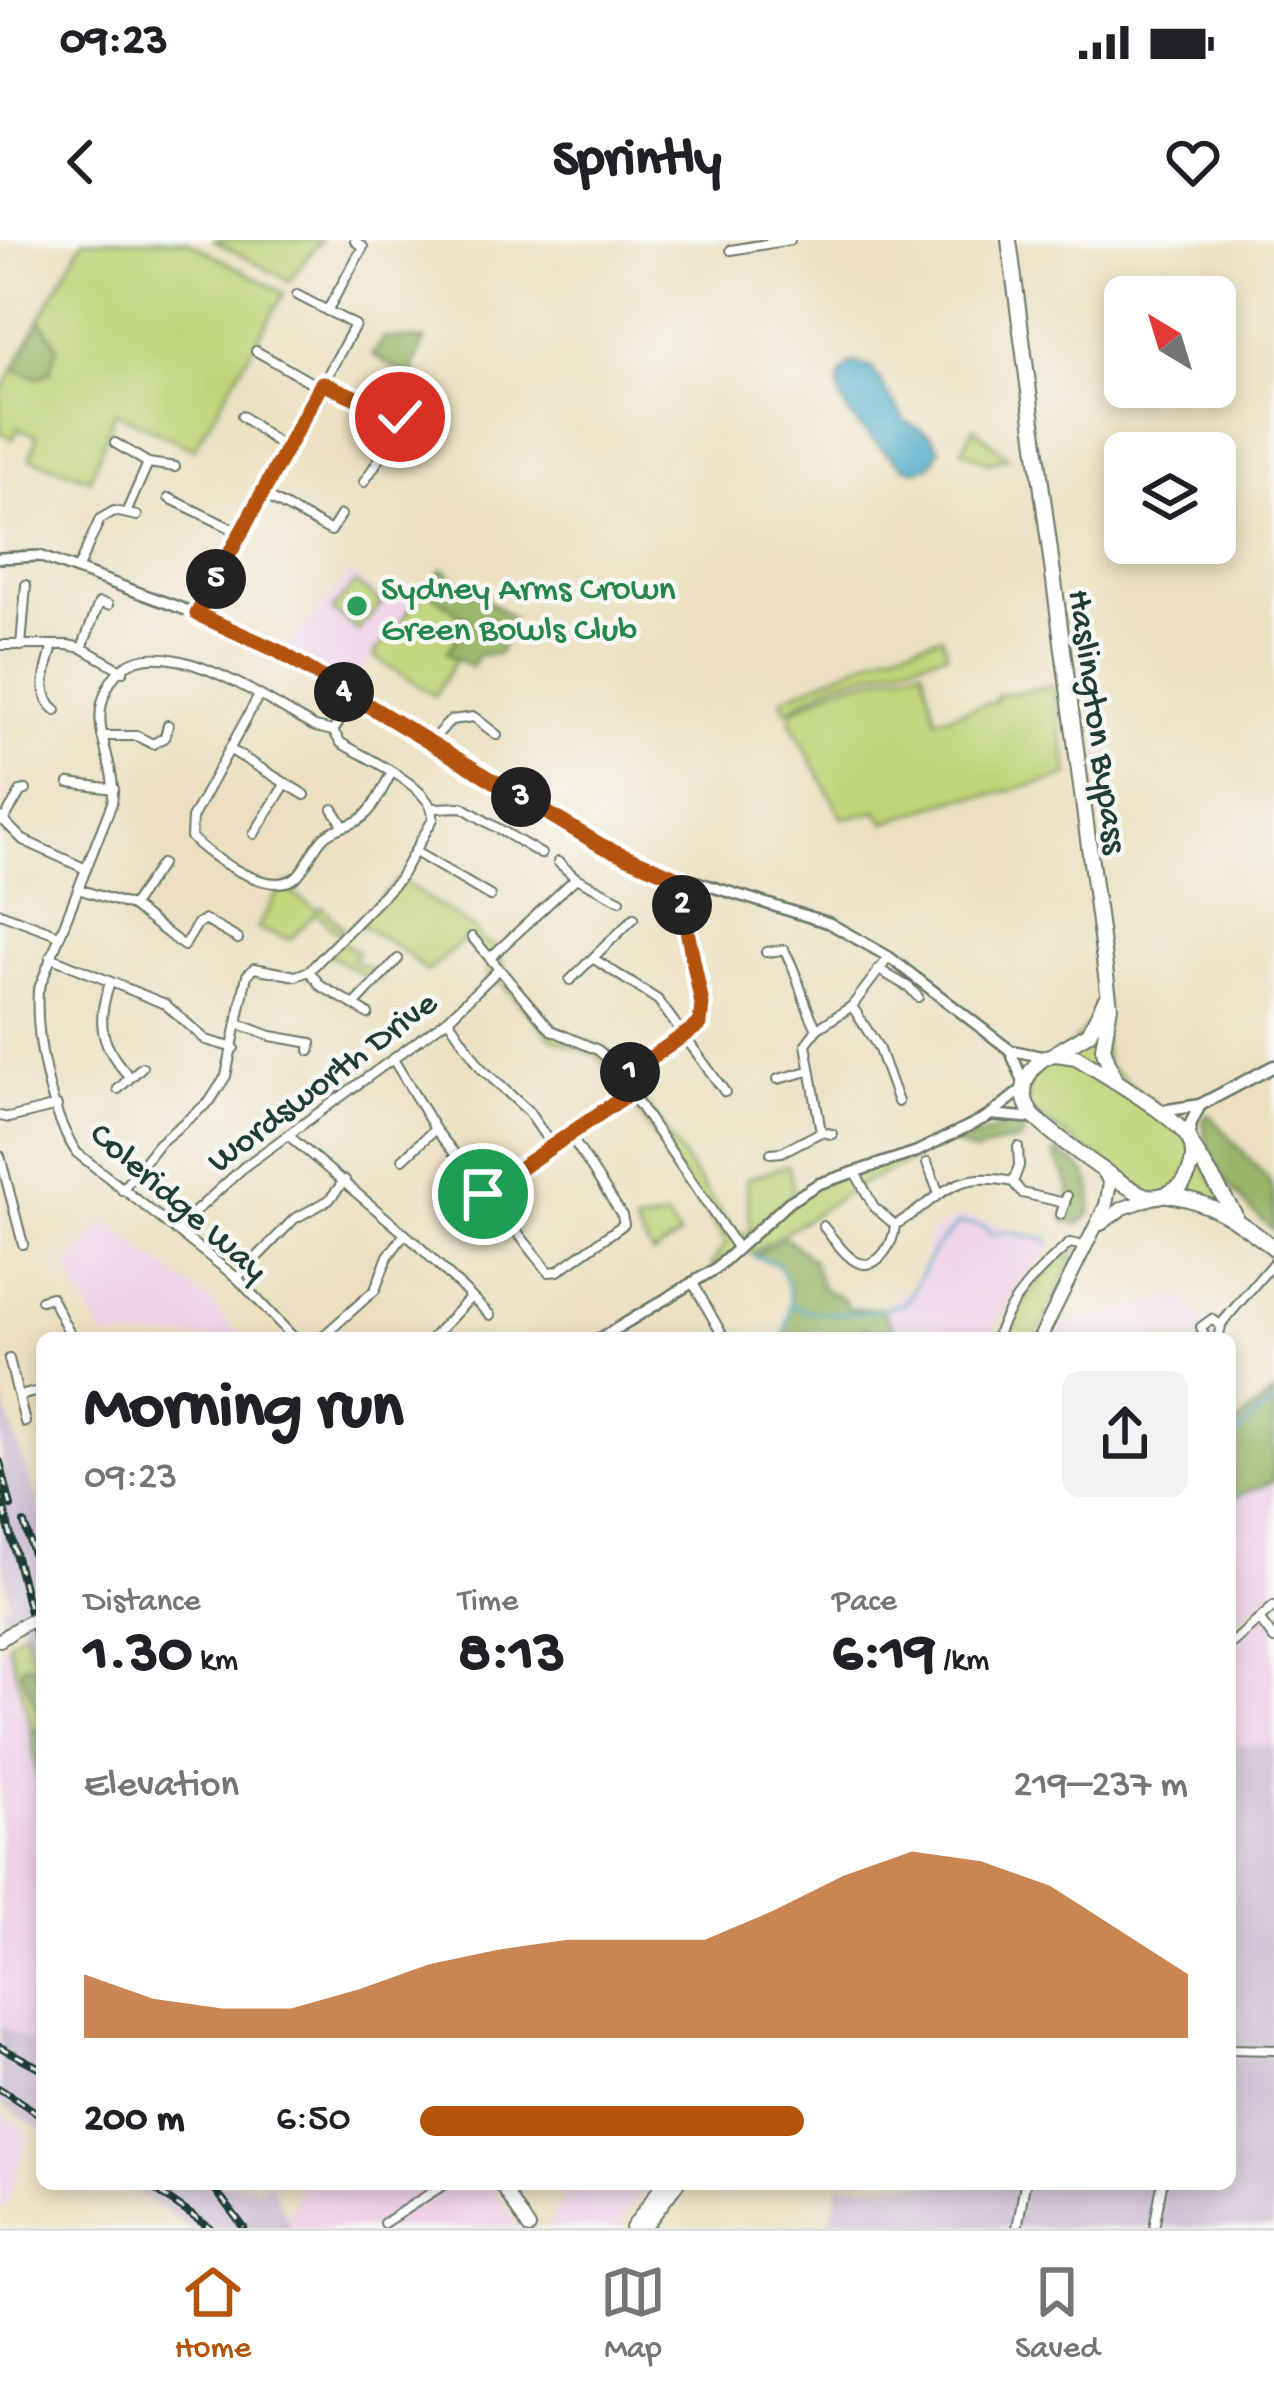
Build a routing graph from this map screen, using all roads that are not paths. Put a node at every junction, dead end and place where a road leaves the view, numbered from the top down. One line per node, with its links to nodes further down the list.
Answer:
1 (790, 240): 4 (street)
2 (1009, 240): 76 (highway, Haslington Bypass)
3 (363, 246): 6 (street)
4 (731, 250)
5 (297, 295): 6 (street)
6 (327, 311): 8 (street)
7 (256, 351): 8 (street)
8 (321, 385): 11 (street); 14 (street)
9 (242, 416): 11 (street)
10 (116, 443): 12 (street)
11 (285, 449): 15 (street)
12 (148, 464): 13 (street); 20 (street)
13 (175, 467)
14 (364, 482)
15 (262, 494): 17 (street); 18 (street)
16 (170, 498): 18 (street)
17 (341, 515)
18 (241, 533): 23 (street)
19 (0, 558): 20 (street)
20 (78, 568): 23 (street)
21 (26, 585): 26 (street)
22 (108, 605): 27 (street)
23 (197, 614): 30 (street)
24 (0, 645): 26 (street)
25 (53, 645): 26 (street); 27 (street); 31 (street)
26 (21, 646)
27 (82, 649): 28 (street)
28 (123, 671): 29 (street); 35 (street)
29 (258, 697): 34 (street); 37 (street)
30 (354, 698): 34 (street); 36 (street)
31 (56, 710)
32 (502, 723): 36 (street)
33 (168, 725): 35 (street)
34 (333, 731): 38 (street)
35 (102, 736): 41 (street)
36 (431, 741): 55 (street)
37 (229, 748): 39 (street); 47 (street)
38 (392, 774): 44 (street); 47 (street)
39 (286, 783): 43 (street); 48 (street)
40 (69, 784): 41 (street)
41 (114, 789): 53 (street, Coleridge Way)
42 (26, 790): 46 (street)
43 (305, 795)
44 (434, 808): 49 (street); 50 (street)
45 (333, 809): 47 (street)
46 (2, 819): 53 (street)
47 (343, 825)
48 (254, 834)
49 (417, 853): 57 (street); 73 (street)
50 (541, 854)
51 (558, 862): 54 (street)
52 (161, 864): 59 (street)
53 (86, 869): 56 (street, Coleridge Way)
54 (576, 878): 58 (street); 67 (street)
55 (682, 880): 68 (street); 84 (street)
56 (78, 889): 59 (street); 62 (street, Coleridge Way)
57 (490, 896)
58 (620, 900)
59 (132, 905): 64 (street)
60 (0, 913): 62 (street)
61 (634, 918): 70 (street)
62 (58, 935): 66 (street, Coleridge Way)
63 (472, 937): 67 (street)
64 (238, 940)
65 (766, 952): 83 (street)
66 (50, 957): 75 (street); 103 (street, Coleridge Way)
67 (491, 957): 72 (street)
68 (889, 957): 71 (street); 86 (street)
69 (398, 959): 78 (street)
70 (594, 959): 74 (street); 84 (street)
71 (878, 969): 77 (street); 79 (street)
72 (498, 970): 81 (street, Wordsworth Drive); 94 (street)
73 (309, 971): 78 (street); 82 (street)
74 (570, 980)
75 (110, 983): 85 (street); 93 (street)
76 (1107, 995): 88 (highway); 96 (highway, Haslington Bypass)
77 (917, 997)
78 (354, 1004): 80 (street)
79 (852, 1006): 83 (street); 101 (street)
80 (368, 1013)
81 (448, 1019): 89 (street, Wordsworth Drive); 114 (street)
82 (238, 1024): 85 (street); 87 (street)
83 (817, 1029): 92 (street)
84 (686, 1034): 94 (street); 100 (street)
85 (234, 1048): 124 (street)
86 (1010, 1050): 88 (street); 97 (street)
87 (310, 1052)
88 (1046, 1056): 96 (highway); 97 (highway)
89 (393, 1059): 108 (street); 112 (street, Wordsworth Drive)
90 (1274, 1066): 102 (main road)
91 (142, 1067): 93 (street)
92 (809, 1071): 95 (street); 109 (street)
93 (130, 1077): 98 (street)
94 (622, 1078): 99 (street)
95 (778, 1079)
96 (1114, 1082): 104 (highway)
97 (1024, 1086): 105 (street); 107 (highway)
98 (118, 1089)
99 (631, 1092): 111 (street); 138 (street)
100 (725, 1092)
101 (898, 1102)
102 (1200, 1105): 104 (main road); 113 (main road)
103 (57, 1106): 106 (street); 124 (street, Coleridge Way)
104 (1157, 1111): 113 (highway)
105 (989, 1115): 107 (street); 121 (street)
106 (1, 1118)
107 (1037, 1120): 120 (highway)
108 (435, 1129): 118 (street); 126 (street)
109 (820, 1132): 110 (street); 116 (street)
110 (832, 1134)
111 (570, 1135): 114 (street); 126 (street)
112 (289, 1136): 122 (street); 132 (street, Wordsworth Drive)
113 (1190, 1141): 127 (highway); 129 (highway)
114 (552, 1145): 126 (street)
115 (1018, 1148): 123 (street)
116 (771, 1153)
117 (0, 1156): 135 (street)
118 (404, 1159)
119 (927, 1163): 125 (street)
120 (1101, 1167): 127 (highway); 133 (main road)
121 (855, 1172): 130 (street); 138 (street)
122 (345, 1180): 134 (street); 140 (street)
123 (1012, 1182): 125 (street); 128 (street)
124 (122, 1190): 132 (street, Coleridge Way)
125 (938, 1191): 130 (street)
126 (483, 1194)
127 (1162, 1196): 129 (highway); 133 (main road)
128 (1061, 1214)
129 (1238, 1219): 137 (highway)
130 (895, 1225): 131 (street)
131 (823, 1226)
132 (175, 1230): 140 (street, Coleridge Way)
133 (1093, 1231): 136 (main road)
134 (405, 1234): 143 (street); 148 (street)
135 (23, 1244)
136 (1084, 1246): 152 (street); 153 (main road)
137 (1274, 1248)
138 (739, 1251): 141 (street)
139 (1274, 1262): 145 (street)
140 (237, 1278): 147 (street, Coleridge Way)
141 (693, 1283): 150 (street); 151 (street)
142 (46, 1295): 146 (street)
143 (471, 1297): 144 (street); 149 (street)
144 (490, 1315)
145 (1221, 1324): 154 (street); 155 (street)
146 (68, 1332)
147 (288, 1332)
148 (328, 1332)
149 (438, 1332)
150 (611, 1332)
151 (721, 1332)
152 (999, 1332)
153 (1043, 1332)
154 (1202, 1332)
155 (1219, 1332)
156 (9, 1359): 158 (street)
157 (36, 1392): 158 (street)
158 (20, 1396): 159 (street)
159 (25, 1421)
160 (1274, 1606): 162 (street)
161 (36, 1618): 164 (main road, bridge)
162 (1260, 1620): 163 (street); 165 (street)
163 (1274, 1639)
164 (0, 1640)
165 (1236, 1640)
166 (1236, 2049): 167 (street)
167 (1274, 2050)
168 (436, 2190): 174 (street)
169 (506, 2190): 175 (main road)
170 (659, 2190): 176 (main road)
171 (672, 2190): 177 (main road)
172 (1024, 2190): 178 (street)
173 (1161, 2190): 179 (street)
174 (384, 2223)
175 (529, 2228)
176 (632, 2228)
177 (644, 2228)
178 (1017, 2228)
179 (1154, 2228)

